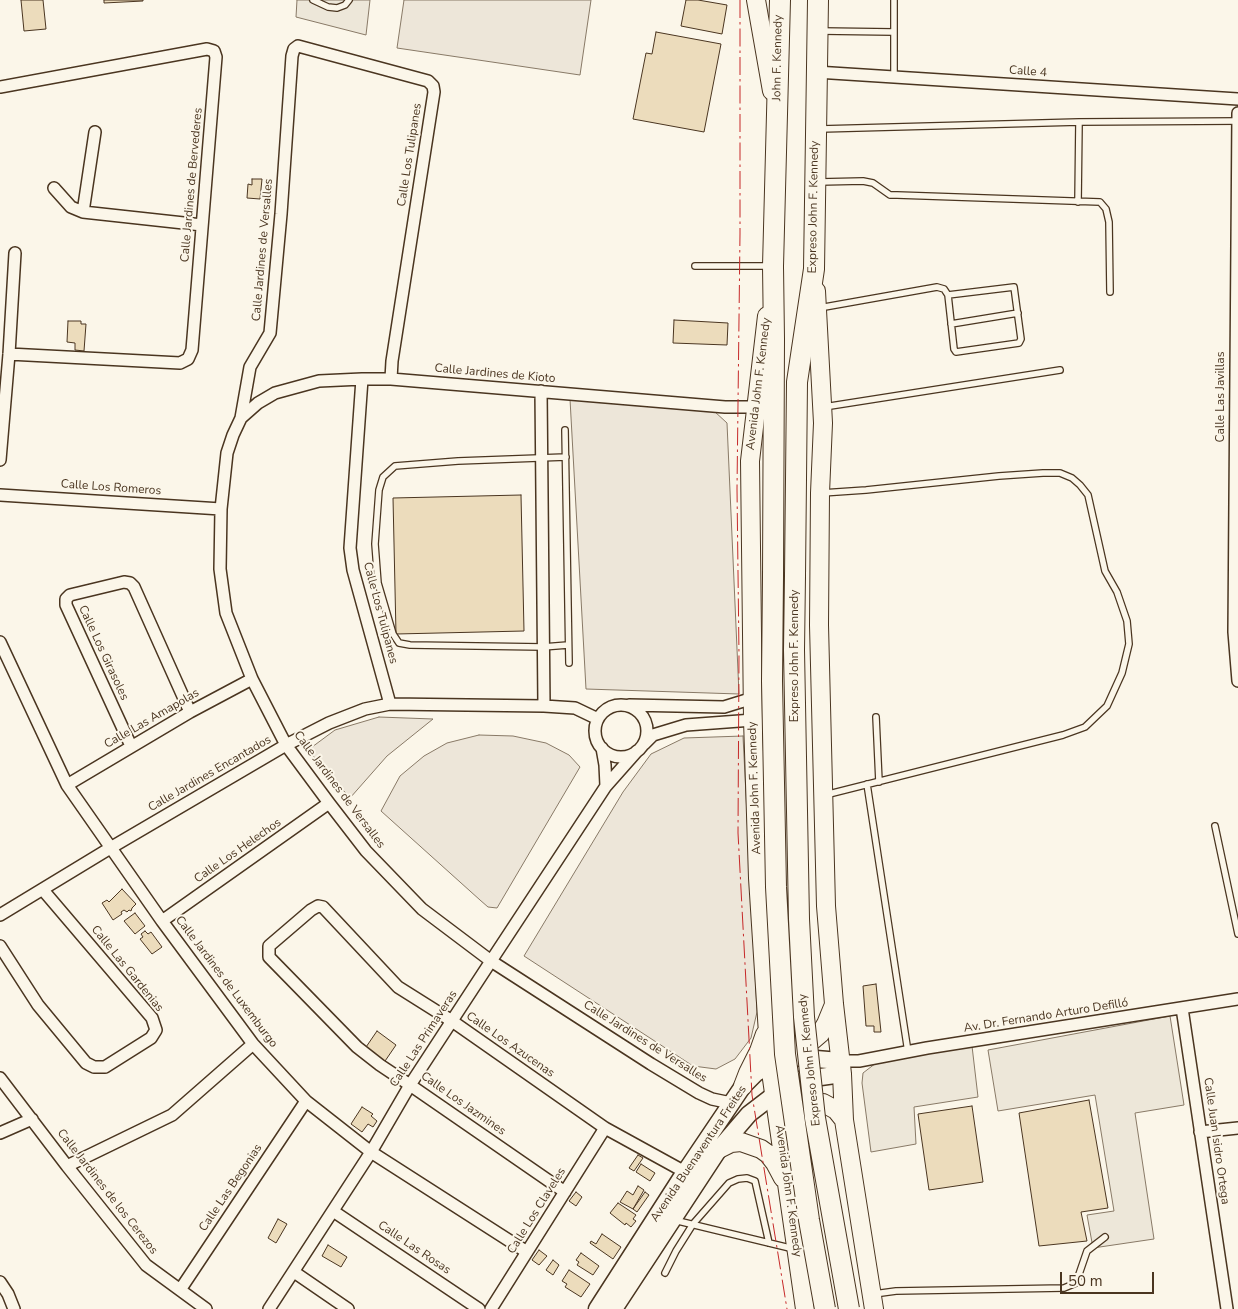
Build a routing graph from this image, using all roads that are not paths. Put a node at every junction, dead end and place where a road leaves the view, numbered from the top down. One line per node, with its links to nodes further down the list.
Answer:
1 (312, 0): 2 (lane)
2 (349, 0)
3 (756, 0): 15 (main road)
4 (780, 0): 15 (highway, John F. Kennedy)
5 (818, 0): 7 (highway, Expreso John F. Kennedy)
6 (894, 0): 8 (lane)
7 (817, 30): 8 (lane); 10 (highway, Expreso John F. Kennedy)
8 (893, 32): 11 (lane)
9 (292, 56): 38 (street, Calle Los Tulipanes); 42 (street, Calle Jardines de Versalles)
10 (816, 72): 11 (street, Calle 4); 18 (highway, Expreso John F. Kennedy)
11 (894, 77): 13 (street, Calle 4)
12 (0, 88): 25 (street, Calle Jardines de Bervederes)
13 (1238, 99)
14 (1238, 113): 16 (street, Calle Las Javillas)
15 (777, 116): 28 (highway, Expreso John F. Kennedy)
16 (1238, 121): 17 (lane); 20 (street, Calle Las Javillas)
17 (1079, 122): 18 (lane); 23 (lane)
18 (815, 129): 21 (highway, Expreso John F. Kennedy)
19 (95, 132): 24 (street)
20 (1238, 173): 56 (street, Calle Las Javillas)
21 (814, 182): 23 (lane); 29 (highway, Expreso John F. Kennedy)
22 (54, 188): 24 (street)
23 (1078, 202): 30 (lane)
24 (83, 212): 25 (street)
25 (202, 225): 35 (street, Calle Jardines de Bervederes)
26 (15, 253): 35 (street)
27 (695, 266): 28 (lane)
28 (773, 266): 40 (main road, Avenida John F. Kennedy); 133 (highway, Expreso John F. Kennedy, bridge)
29 (814, 269): 32 (main road); 134 (highway, Expreso John F. Kennedy, bridge)
30 (1110, 292)
31 (948, 295): 32 (lane); 33 (lane); 34 (lane)
32 (817, 308): 41 (main road)
33 (1018, 313): 34 (lane); 34 (lane)
34 (951, 324)
35 (9, 354): 44 (street)
36 (1060, 370): 41 (lane)
37 (362, 379): 38 (street, Calle Jardines de Kioto); 42 (street, Calle Jardines de Kioto); 58 (street, Calle Los Tulipanes)
38 (391, 379): 39 (street, Calle Jardines de Kioto)
39 (541, 391): 40 (street, Calle Jardines de Kioto); 45 (street)
40 (756, 406): 57 (main road, Avenida John F. Kennedy)
41 (822, 407): 48 (main road)
42 (241, 418): 50 (street, Calle Jardines de Versalles)
43 (565, 430): 46 (lane)
44 (1, 445): 47 (street)
45 (542, 457): 46 (lane); 53 (street); 53 (lane)
46 (566, 457): 52 (lane)
47 (0, 460)
48 (820, 493): 69 (lane); 73 (main road)
49 (0, 494): 50 (street, Calle Los Romeros)
50 (221, 509): 55 (street, Calle Jardines de Versalles)
51 (0, 642): 70 (street, Calle Jardines de Luxemburgo)
52 (568, 645): 53 (lane); 54 (lane)
53 (544, 647): 60 (street)
54 (569, 664)
55 (252, 679): 61 (street, Calle Las Amapolas); 66 (street, Calle Jardines de Versalles)
56 (1238, 682)
57 (753, 698): 59 (street); 64 (main road, Avenida John F. Kennedy)
58 (390, 704): 60 (street, Calle Jardines Encantados); 66 (street, Calle Jardines Encantados)
59 (623, 705): 63 (street); 68 (street)
60 (544, 706): 63 (street, Calle Jardines Encantados)
61 (190, 712): 65 (street, Calle Las Amapolas); 65 (street, Calle Los Girasoles)
62 (876, 717): 69 (lane)
63 (598, 720): 67 (street)
64 (753, 720): 68 (street, Calle Las Primaveras); 88 (main road, Avenida John F. Kennedy)
65 (131, 746): 70 (street, Calle Las Amapolas)
66 (286, 746): 74 (street, Calle Jardines de Versalles); 76 (street, Calle Jardines Encantados)
67 (602, 748): 68 (street); 72 (street)
68 (639, 748): 72 (street, Calle Las Primaveras)
69 (879, 782): 71 (lane)
70 (68, 784): 76 (street, Calle Jardines de Luxemburgo)
71 (867, 784): 73 (lane); 90 (lane)
72 (606, 786): 83 (street, Calle Las Primaveras)
73 (824, 795): 85 (main road)
74 (329, 803): 79 (street, Calle Los Helechos); 83 (street, Calle Jardines de Versalles)
75 (1215, 826): 80 (lane)
76 (112, 847): 77 (street, Calle Jardines Encantados); 79 (street, Calle Jardines de Luxemburgo)
77 (43, 890): 78 (street, Calle Jardines Encantados); 81 (street, Calle Las Gardenias)
78 (0, 915)
79 (162, 921): 89 (street, Calle Jardines de Luxemburgo)
80 (1238, 934)
81 (0, 946)
82 (267, 949): 87 (street, Calle Los Azucenas); 94 (street, Calle Los Jazmines)
83 (490, 961): 87 (street, Calle Las Primaveras); 98 (street, Calle Jardines de Versalles)
84 (1238, 999): 86 (street, Av. Dr. Fernando Arturo Defilló)
85 (834, 1004): 88 (main road); 92 (main road)
86 (1182, 1008): 90 (street, Av. Dr. Fernando Arturo Defilló); 104 (street, Calle Juan Isidro Ortega)
87 (452, 1022): 94 (street, Calle Las Primaveras); 101 (street, Calle Los Azucenas)
88 (767, 1022): 91 (main road, Avenida John F. Kennedy); 95 (main road)
89 (253, 1044): 97 (street, Calle Jardines de Luxemburgo); 108 (street)
90 (908, 1052): 92 (street, Av. Dr. Fernando Arturo Defilló)
91 (770, 1065): 92 (main road, Avenida Buenaventura Freites); 95 (main road, Avenida Buenaventura Freites); 96 (main road, Avenida John F. Kennedy)
92 (841, 1067): 96 (main road, Avenida Buenaventura Freites); 100 (main road)
93 (0, 1078): 99 (street, Calle Jardines de los Cerezos)
94 (410, 1085): 107 (street, Calle Las Primaveras); 111 (street, Calle Los Jazmines)
95 (743, 1086): 98 (main road, Avenida Buenaventura Freites)
96 (774, 1095): 103 (main road, Avenida John F. Kennedy); 106 (main road, Avenida Buenaventura Freites)
97 (306, 1101): 107 (street, Calle Jardines de Luxemburgo); 122 (street, Calle Las Begonias)
98 (730, 1103): 109 (main road, Avenida Buenaventura Freites)
99 (32, 1119): 105 (street); 108 (street, Calle Jardines de los Cerezos)
100 (844, 1120): 103 (main road); 123 (main road)
101 (606, 1128): 109 (street, Calle Los Azucenas); 111 (street, Calle Los Claveles)
102 (1238, 1128): 104 (street)
103 (779, 1131): 110 (main road, Avenida John F. Kennedy)
104 (1200, 1132): 135 (street, Calle Juan Isidro Ortega)
105 (0, 1133)
106 (719, 1149): 110 (main road); 113 (main road, Avenida Buenaventura Freites)
107 (371, 1152): 112 (street, Calle Las Primaveras); 118 (street, Calle Jardines de Luxemburgo)
108 (67, 1166): 122 (street, Calle Jardines de los Cerezos)
109 (685, 1172): 130 (main road, Avenida Buenaventura Freites)
110 (787, 1185): 117 (main road, Avenida John F. Kennedy)
111 (565, 1192): 118 (street, Calle Los Claveles)
112 (333, 1211): 119 (street, Calle Las Primaveras); 128 (street, Calle Las Rosas)
113 (672, 1220): 114 (lane); 131 (main road, Avenida Buenaventura Freites)
114 (693, 1224): 116 (lane); 116 (lane); 120 (lane)
115 (1105, 1237): 123 (lane)
116 (769, 1244): 117 (lane)
117 (796, 1250): 132 (main road, Avenida John F. Kennedy)
118 (527, 1252): 129 (street, Calle Los Claveles)
119 (294, 1272): 126 (street, Calle Las Primaveras); 127 (street)
120 (664, 1274)
121 (0, 1282): 124 (street)
122 (180, 1290): 125 (street, Calle Jardines de los Cerezos)
123 (873, 1301)
124 (14, 1309)
125 (206, 1309)
126 (269, 1309)
127 (348, 1309)
128 (479, 1309)
129 (491, 1309)
130 (596, 1309)
131 (614, 1309)
132 (805, 1309)
133 (825, 1309)
134 (849, 1309)
135 (1227, 1309)

